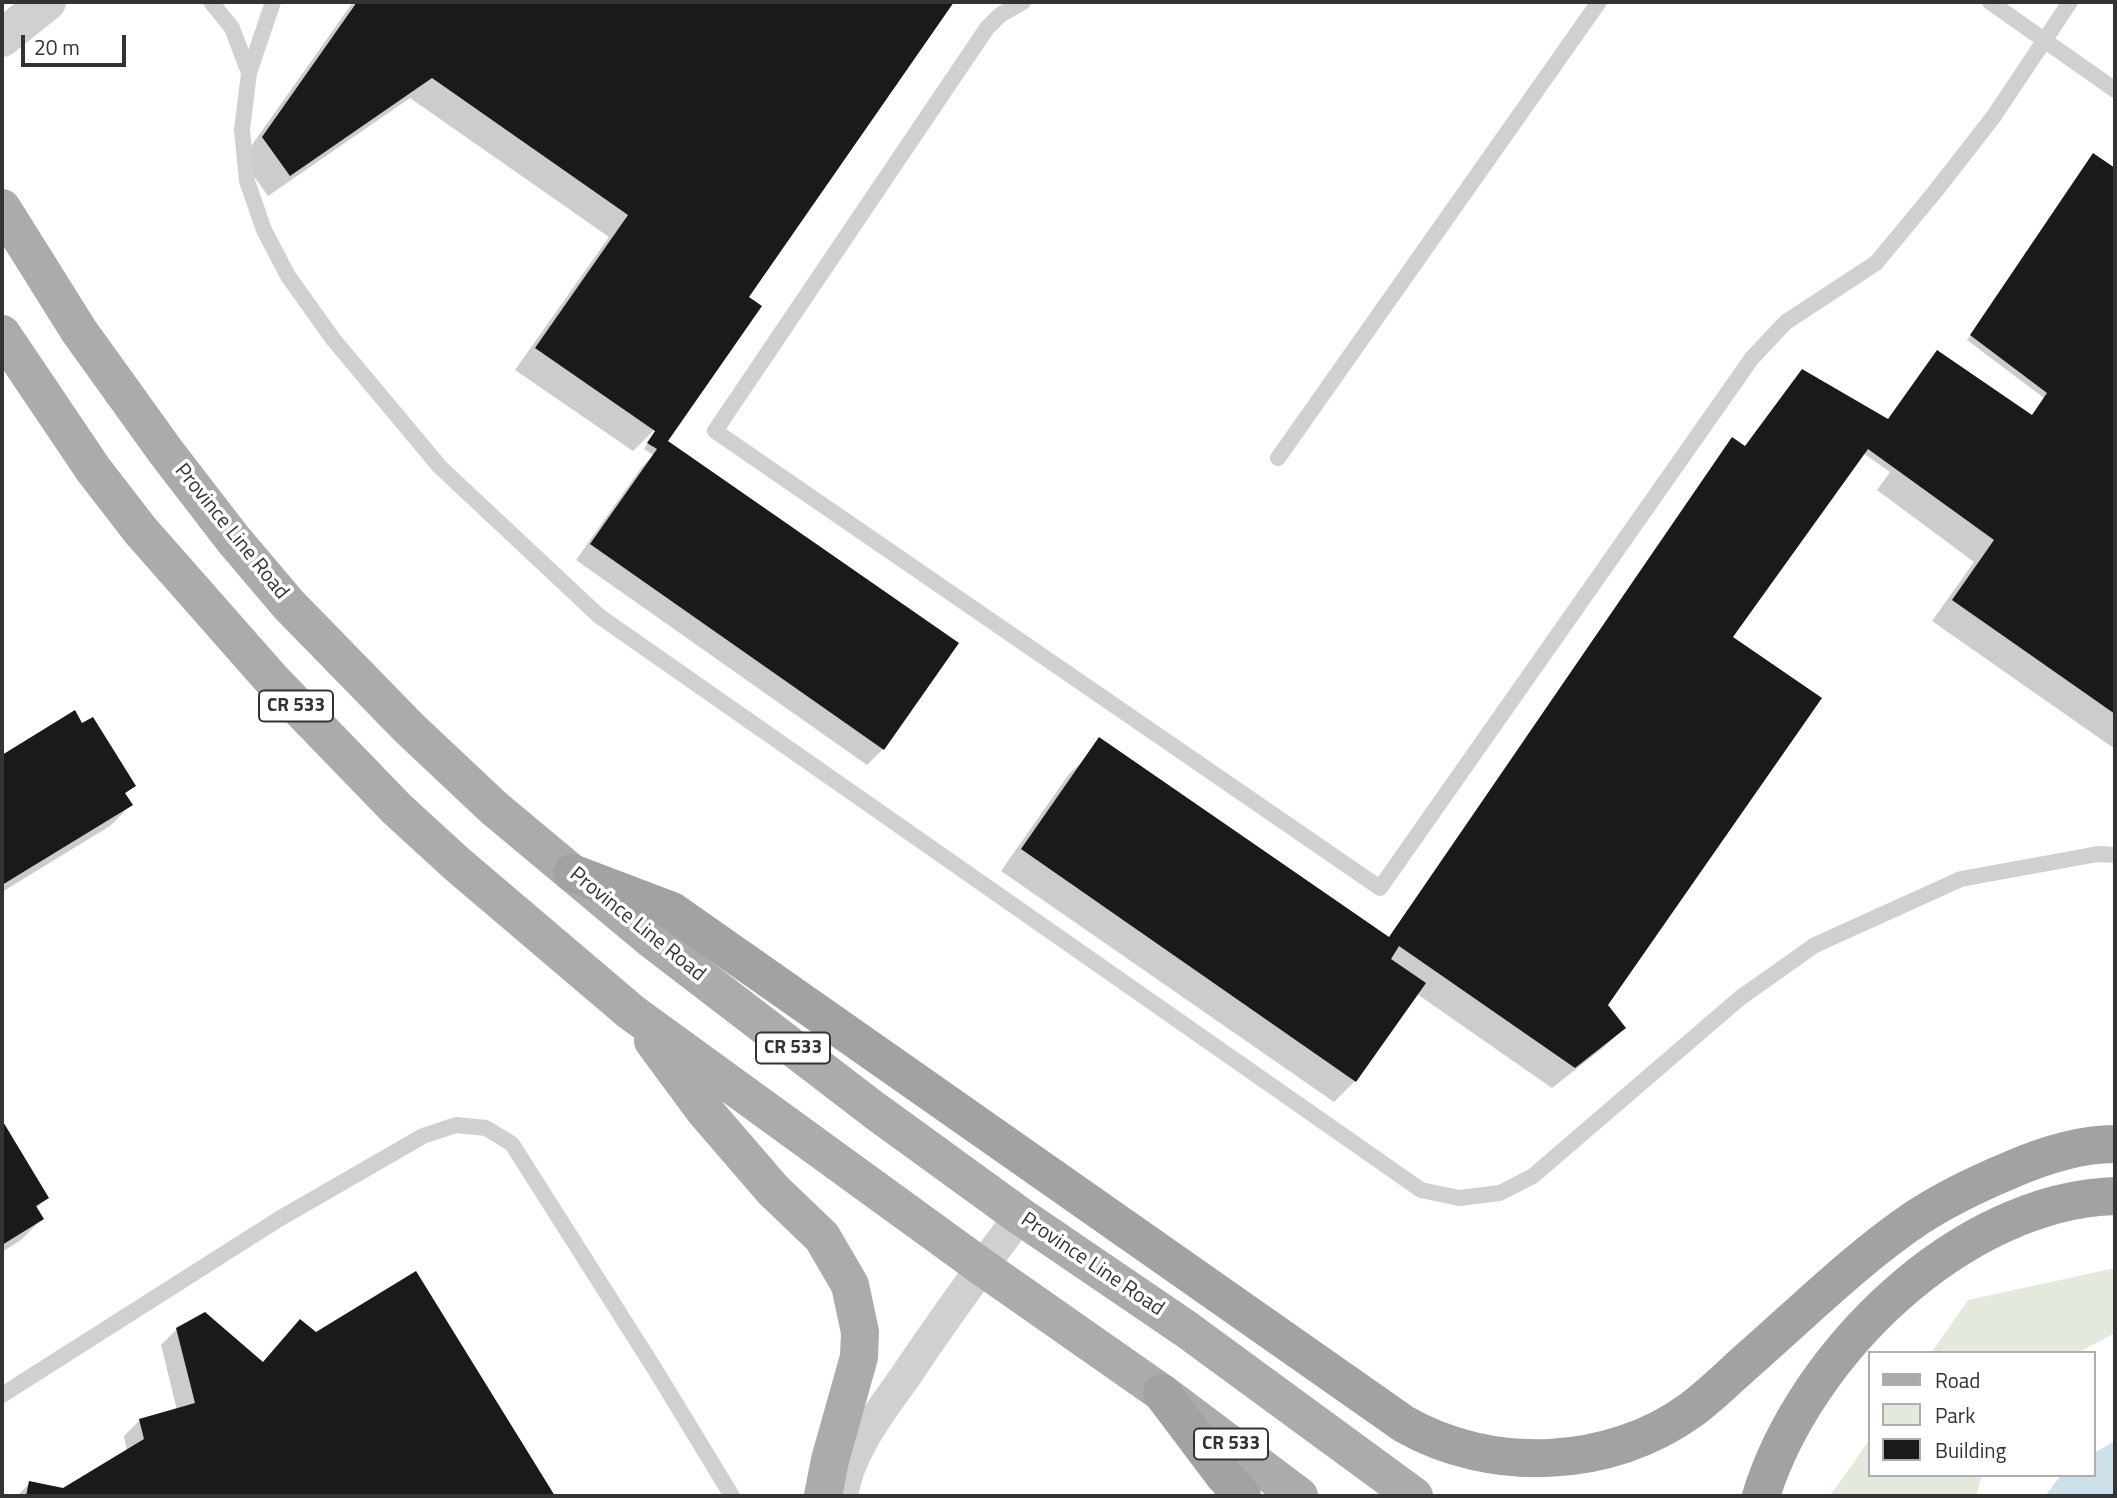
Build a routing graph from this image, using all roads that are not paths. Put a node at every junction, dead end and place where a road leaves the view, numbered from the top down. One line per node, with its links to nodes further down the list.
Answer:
1 (47, 2): 8 (street)
2 (211, 2): 10 (lane)
3 (273, 2): 10 (lane)
4 (1023, 2): 9 (lane)
5 (1599, 2): 14 (lane)
6 (1990, 2): 9 (lane)
7 (2070, 2): 9 (lane)
8 (2, 37)
9 (2045, 41): 11 (lane)
10 (249, 73): 15 (lane)
11 (2115, 89)
12 (2, 208): 16 (main road, Province Line Road / CR 533)
13 (5, 344): 17 (main road, CR 533)
14 (1278, 458)
15 (2115, 855)
16 (572, 873): 18 (highway); 20 (main road, Province Line Road / CR 533)
17 (631, 1012): 21 (main road, CR 533); 25 (main road)
18 (2115, 1144)
19 (2115, 1196): 30 (highway)
20 (1020, 1216): 21 (street); 29 (main road, Province Line Road / CR 533)
21 (982, 1267): 22 (main road, CR 533); 26 (street)
22 (1162, 1393): 27 (highway); 28 (main road, CR 533)
23 (2, 1395): 24 (lane)
24 (732, 1496)
25 (823, 1496)
26 (842, 1496)
27 (1242, 1496)
28 (1300, 1496)
29 (1414, 1496)
30 (1761, 1496)

